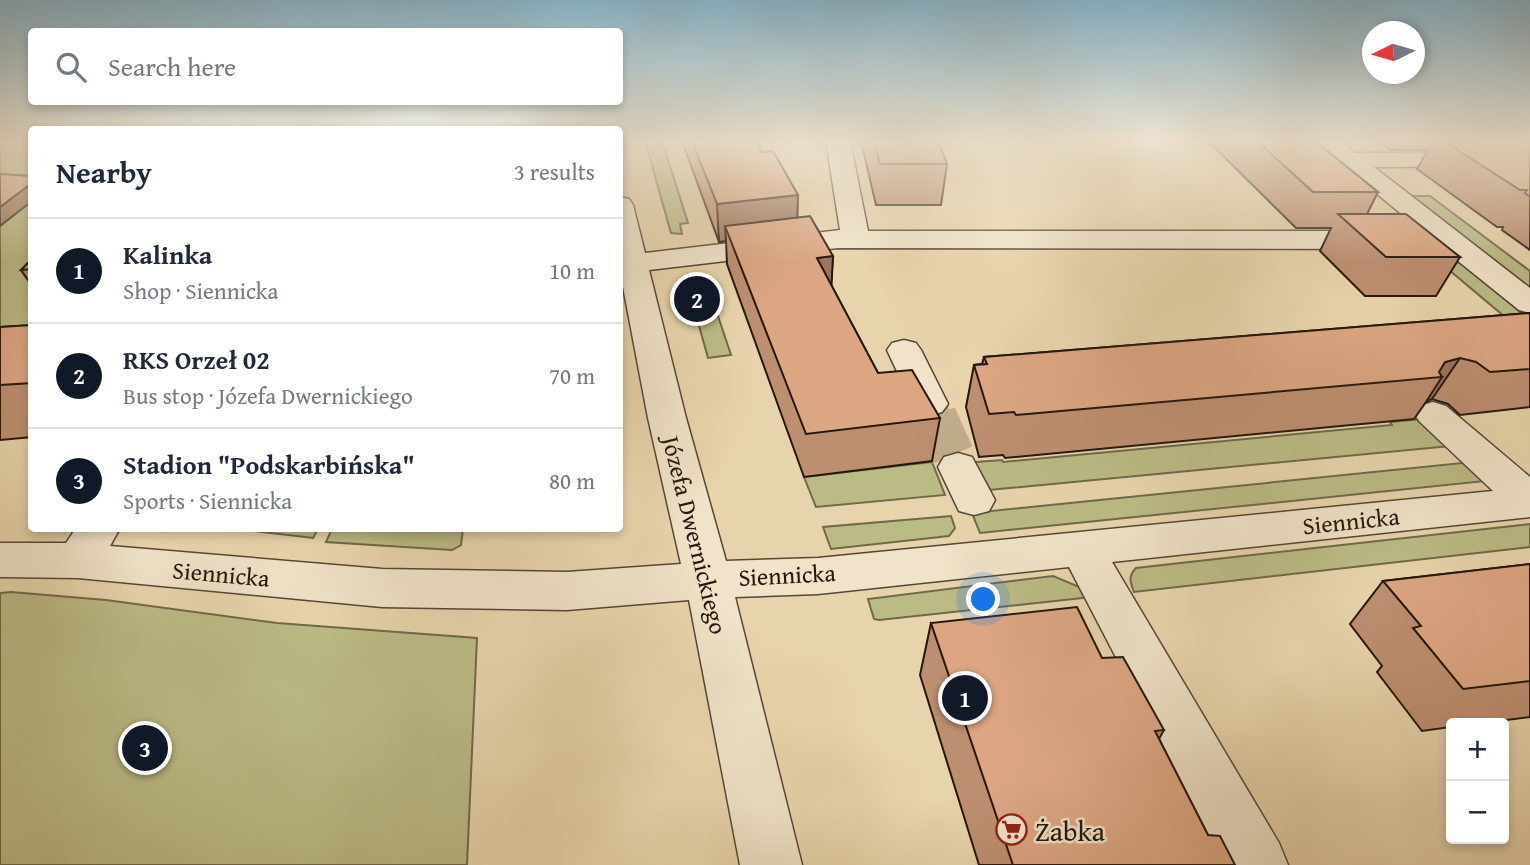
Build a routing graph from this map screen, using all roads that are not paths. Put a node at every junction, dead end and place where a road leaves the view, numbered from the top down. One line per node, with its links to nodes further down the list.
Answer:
1 (845, 181): 4 (street)
2 (1377, 181): 5 (street)
3 (623, 218): 6 (street, Józefa Dwernickiego)
4 (856, 239): 5 (street); 6 (street)
5 (1450, 240): 7 (street)
6 (634, 264): 15 (street, Józefa Dwernickiego)
7 (1530, 303)
8 (905, 350): 9 (street)
9 (929, 404)
10 (1433, 414): 11 (street)
11 (1530, 501): 13 (street, Siennicka)
12 (89, 545): 14 (street, Siennicka); 15 (street, Siennicka)
13 (1082, 550): 15 (street, Siennicka); 17 (street)
14 (0, 560)
15 (708, 580): 16 (street, Józefa Dwernickiego)
16 (771, 865)
17 (1257, 865)

